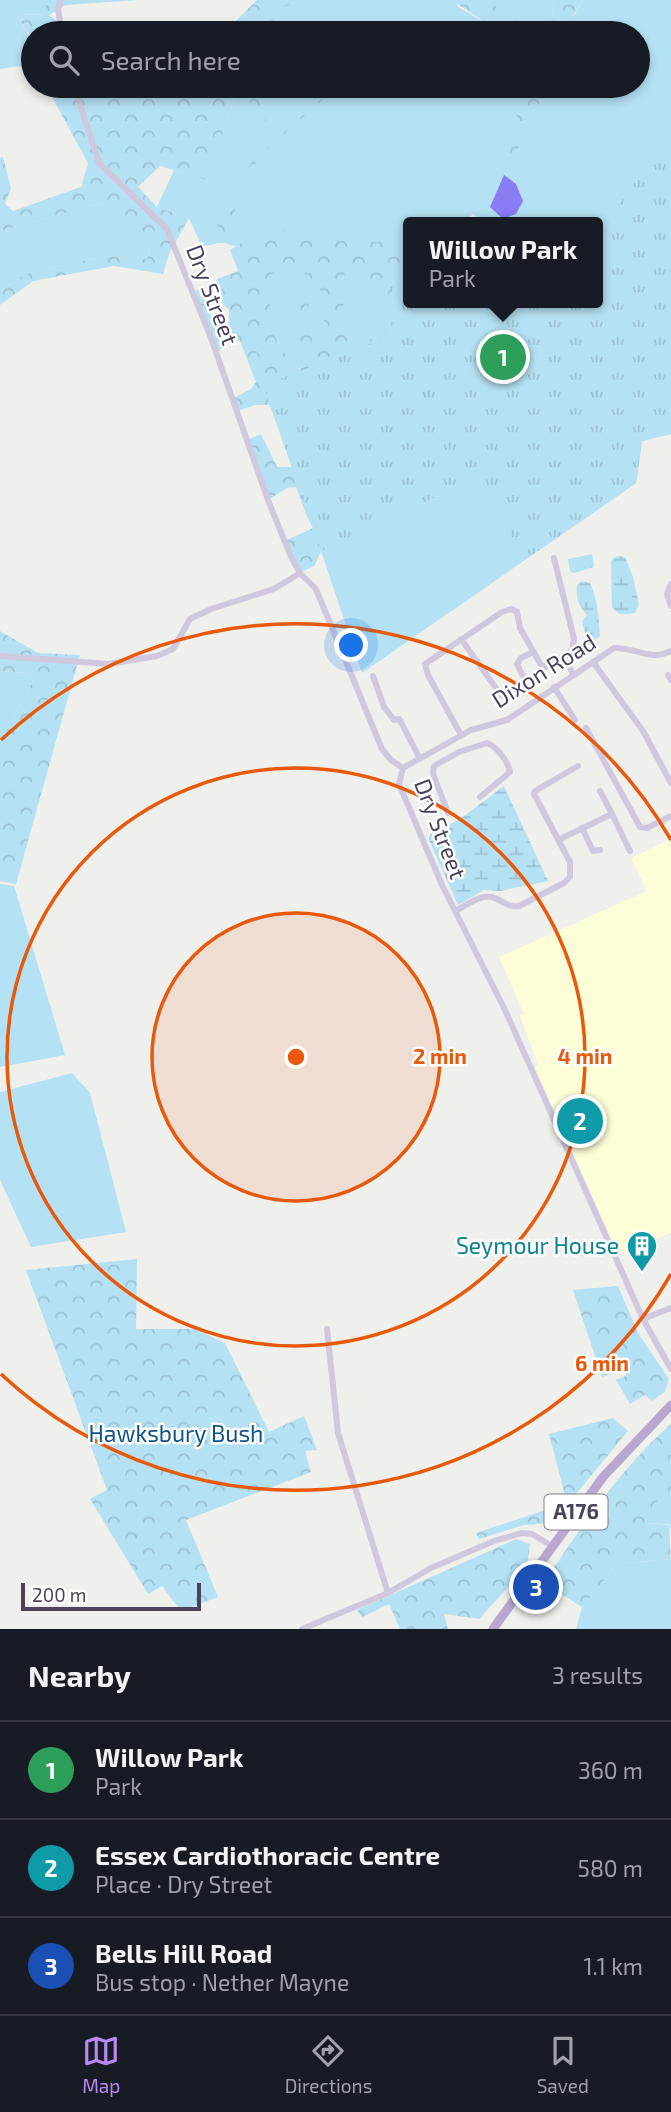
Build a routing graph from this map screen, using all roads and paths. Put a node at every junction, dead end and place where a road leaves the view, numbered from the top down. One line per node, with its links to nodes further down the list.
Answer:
1 (61, 0): 2 (street)
2 (60, 21)
3 (78, 98): 5 (street, Dry Street)
4 (554, 558): 12 (street)
5 (300, 573): 11 (street); 24 (street, Dry Street)
6 (671, 584): 7 (street)
7 (671, 606)
8 (461, 639): 10 (street); 10 (street); 19 (street)
9 (671, 651): 13 (street, Dixon Road)
10 (534, 652): 12 (street)
11 (0, 656)
12 (564, 656): 14 (street)
13 (593, 663): 14 (street, Dixon Road); 25 (street)
14 (573, 674): 16 (street, Dixon Road)
15 (373, 676): 21 (street)
16 (554, 687): 17 (street); 19 (street, Dixon Road)
17 (575, 720)
18 (586, 728): 30 (street)
19 (461, 735): 20 (street, Dixon Road)
20 (443, 744): 21 (street, Dixon Road); 22 (street)
21 (419, 757): 24 (street, Dixon Road)
22 (449, 757): 27 (street); 28 (street)
23 (578, 766): 32 (street)
24 (403, 768): 35 (street, Dry Street)
25 (671, 783)
26 (600, 791): 29 (street)
27 (480, 797)
28 (449, 813)
29 (612, 814): 31 (street); 34 (street)
30 (671, 816)
31 (582, 828): 32 (street); 33 (street)
32 (558, 840): 35 (street)
33 (600, 850)
34 (630, 851)
35 (455, 911): 37 (street, Dry Street)
36 (671, 1308): 37 (street)
37 (643, 1319): 39 (street, Dry Street)
38 (327, 1329): 42 (street)
39 (671, 1369)
40 (671, 1405): 41 (main road, A176)
41 (552, 1546): 42 (street); 44 (main road, A176)
42 (388, 1593): 43 (street)
43 (302, 1629)
44 (493, 1629)

